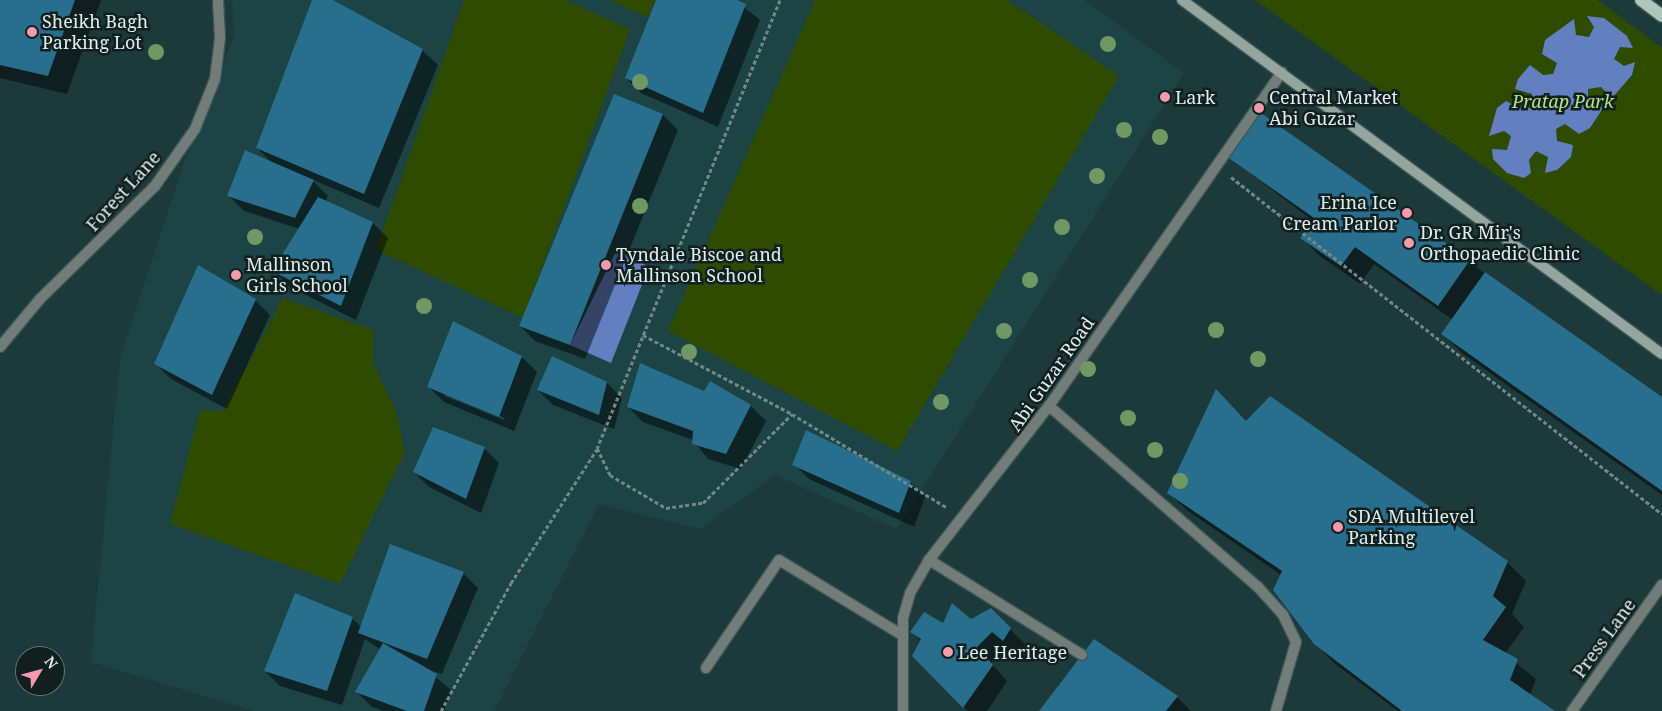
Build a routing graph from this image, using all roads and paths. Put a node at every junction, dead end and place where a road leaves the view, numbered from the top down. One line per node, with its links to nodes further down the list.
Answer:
1 (218, 0): 9 (street, Forest Lane)
2 (780, 0): 8 (path)
3 (1182, 0): 6 (main road)
4 (1640, 0): 5 (main road)
5 (1662, 16)
6 (1282, 72): 7 (street, Abi Guzar Road); 10 (main road)
7 (1217, 166): 11 (street, Abi Guzar Road); 14 (path)
8 (643, 335): 12 (path); 13 (path)
9 (0, 347)
10 (1662, 354)
11 (1049, 406): 15 (street, Abi Guzar Road); 23 (street)
12 (792, 414): 13 (path); 15 (path)
13 (597, 448): 21 (path)
14 (1662, 514)
15 (964, 518): 16 (street, Abi Guzar Road)
16 (929, 560): 18 (street, Abi Guzar Road); 19 (street)
17 (1662, 585): 24 (street, Press Lane)
18 (902, 635): 20 (street); 22 (street, Abi Guzar Road)
19 (1082, 655)
20 (706, 668)
21 (441, 711)
22 (903, 711)
23 (1276, 711)
24 (1572, 711)

